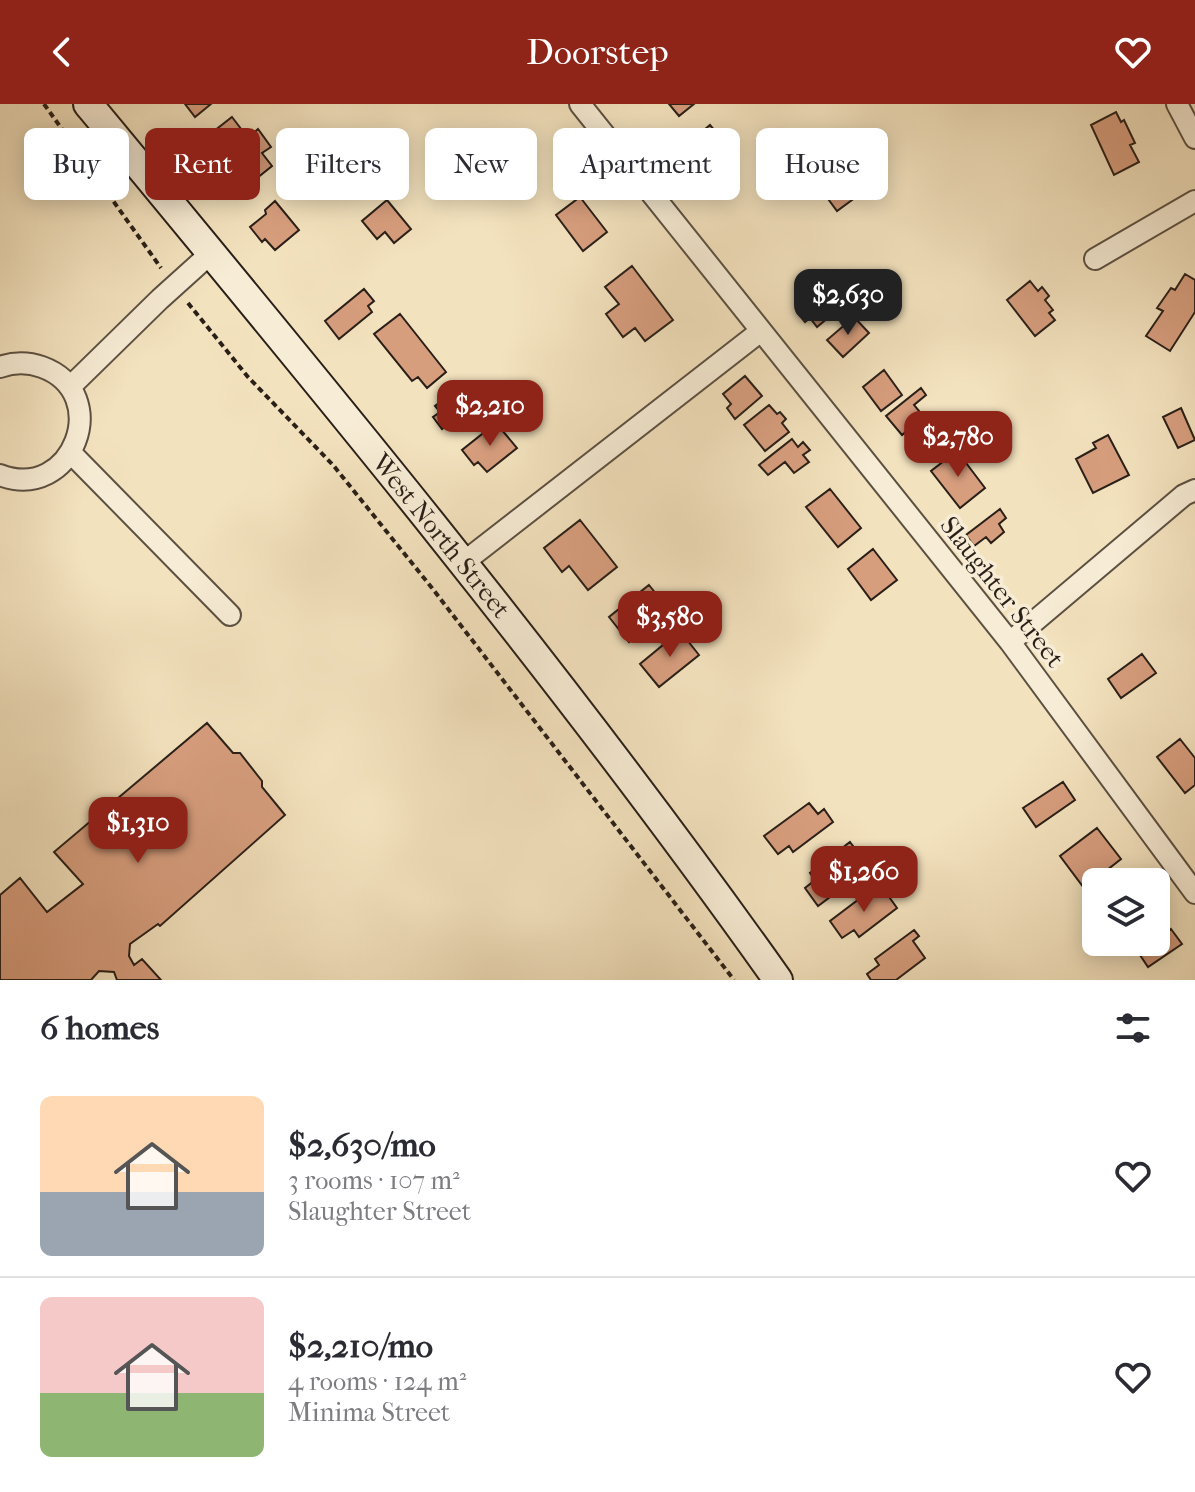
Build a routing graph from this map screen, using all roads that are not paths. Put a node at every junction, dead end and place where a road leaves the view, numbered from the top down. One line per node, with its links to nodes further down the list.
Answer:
1 (88, 104): 6 (main road, West North Street)
2 (580, 104): 8 (street, Slaughter Street)
3 (1177, 104): 4 (street)
4 (1195, 138)
5 (1195, 201): 7 (street)
6 (211, 253): 10 (street); 14 (main road, West North Street)
7 (1095, 259)
8 (761, 331): 14 (street); 16 (street, Slaughter Street)
9 (0, 367): 10 (street)
10 (70, 387): 11 (street)
11 (71, 453): 12 (street); 15 (street)
12 (0, 475)
13 (1195, 490): 16 (street)
14 (464, 562): 18 (main road, West North Street)
15 (230, 615)
16 (1010, 642): 17 (street, Slaughter Street)
17 (1195, 893)
18 (778, 980)

